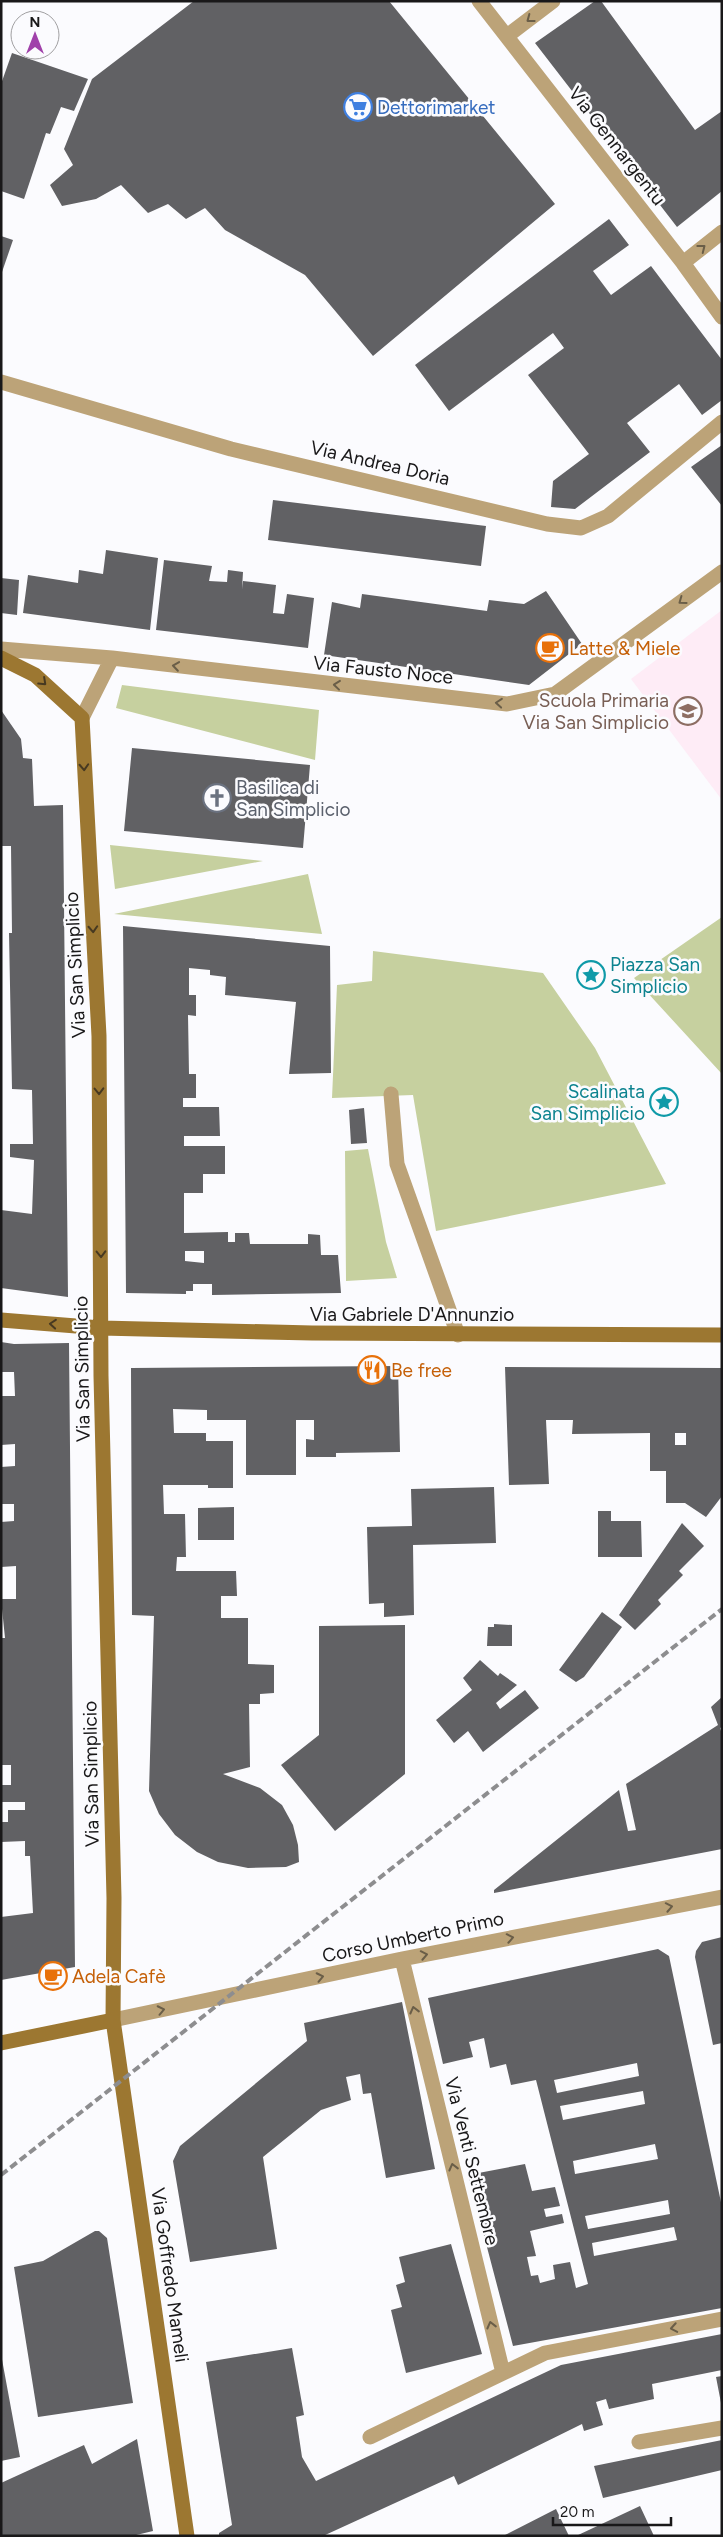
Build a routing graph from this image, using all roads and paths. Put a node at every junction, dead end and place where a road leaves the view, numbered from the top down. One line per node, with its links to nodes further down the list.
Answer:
1 (479, 1): 3 (street, Via Gennargentu)
2 (553, 1): 3 (street, one-way to 3)
3 (506, 36): 5 (street, Via Gennargentu)
4 (722, 232): 5 (street, one-way to 4)
5 (683, 263): 6 (street, Via Gennargentu)
6 (722, 317)
7 (1, 382): 8 (street, Via Andrea Doria)
8 (722, 422)
9 (722, 572): 12 (street, Via Fausto Noce, one-way to 12)
10 (1, 649): 12 (street, Via Fausto Noce)
11 (1, 658): 13 (main road, one-way to 13)
12 (112, 658): 13 (street, Via San Simplicio)
13 (82, 718): 16 (main road, Via San Simplicio, one-way to 16)
14 (391, 1094): 18 (street)
15 (1, 1320): 16 (main road, Via Gabriele D'Annunzio, one-way to 15)
16 (102, 1328): 18 (main road, Via Gabriele D'Annunzio); 21 (main road, Via San Simplicio)
17 (722, 1334): 18 (main road, Via Gabriele D'Annunzio)
18 (458, 1335)
19 (722, 1897): 20 (street, Corso Umberto Primo, one-way to 19)
20 (402, 1959): 21 (street, Corso Umberto Primo, one-way to 20); 24 (street, Via Venti Settembre, one-way to 20)
21 (113, 2020): 22 (main road); 28 (main road, Via Goffredo Mameli)
22 (1, 2043)
23 (722, 2319): 24 (street, one-way to 24)
24 (503, 2373): 26 (street)
25 (722, 2428): 27 (street)
26 (370, 2437)
27 (639, 2442)
28 (187, 2536)

